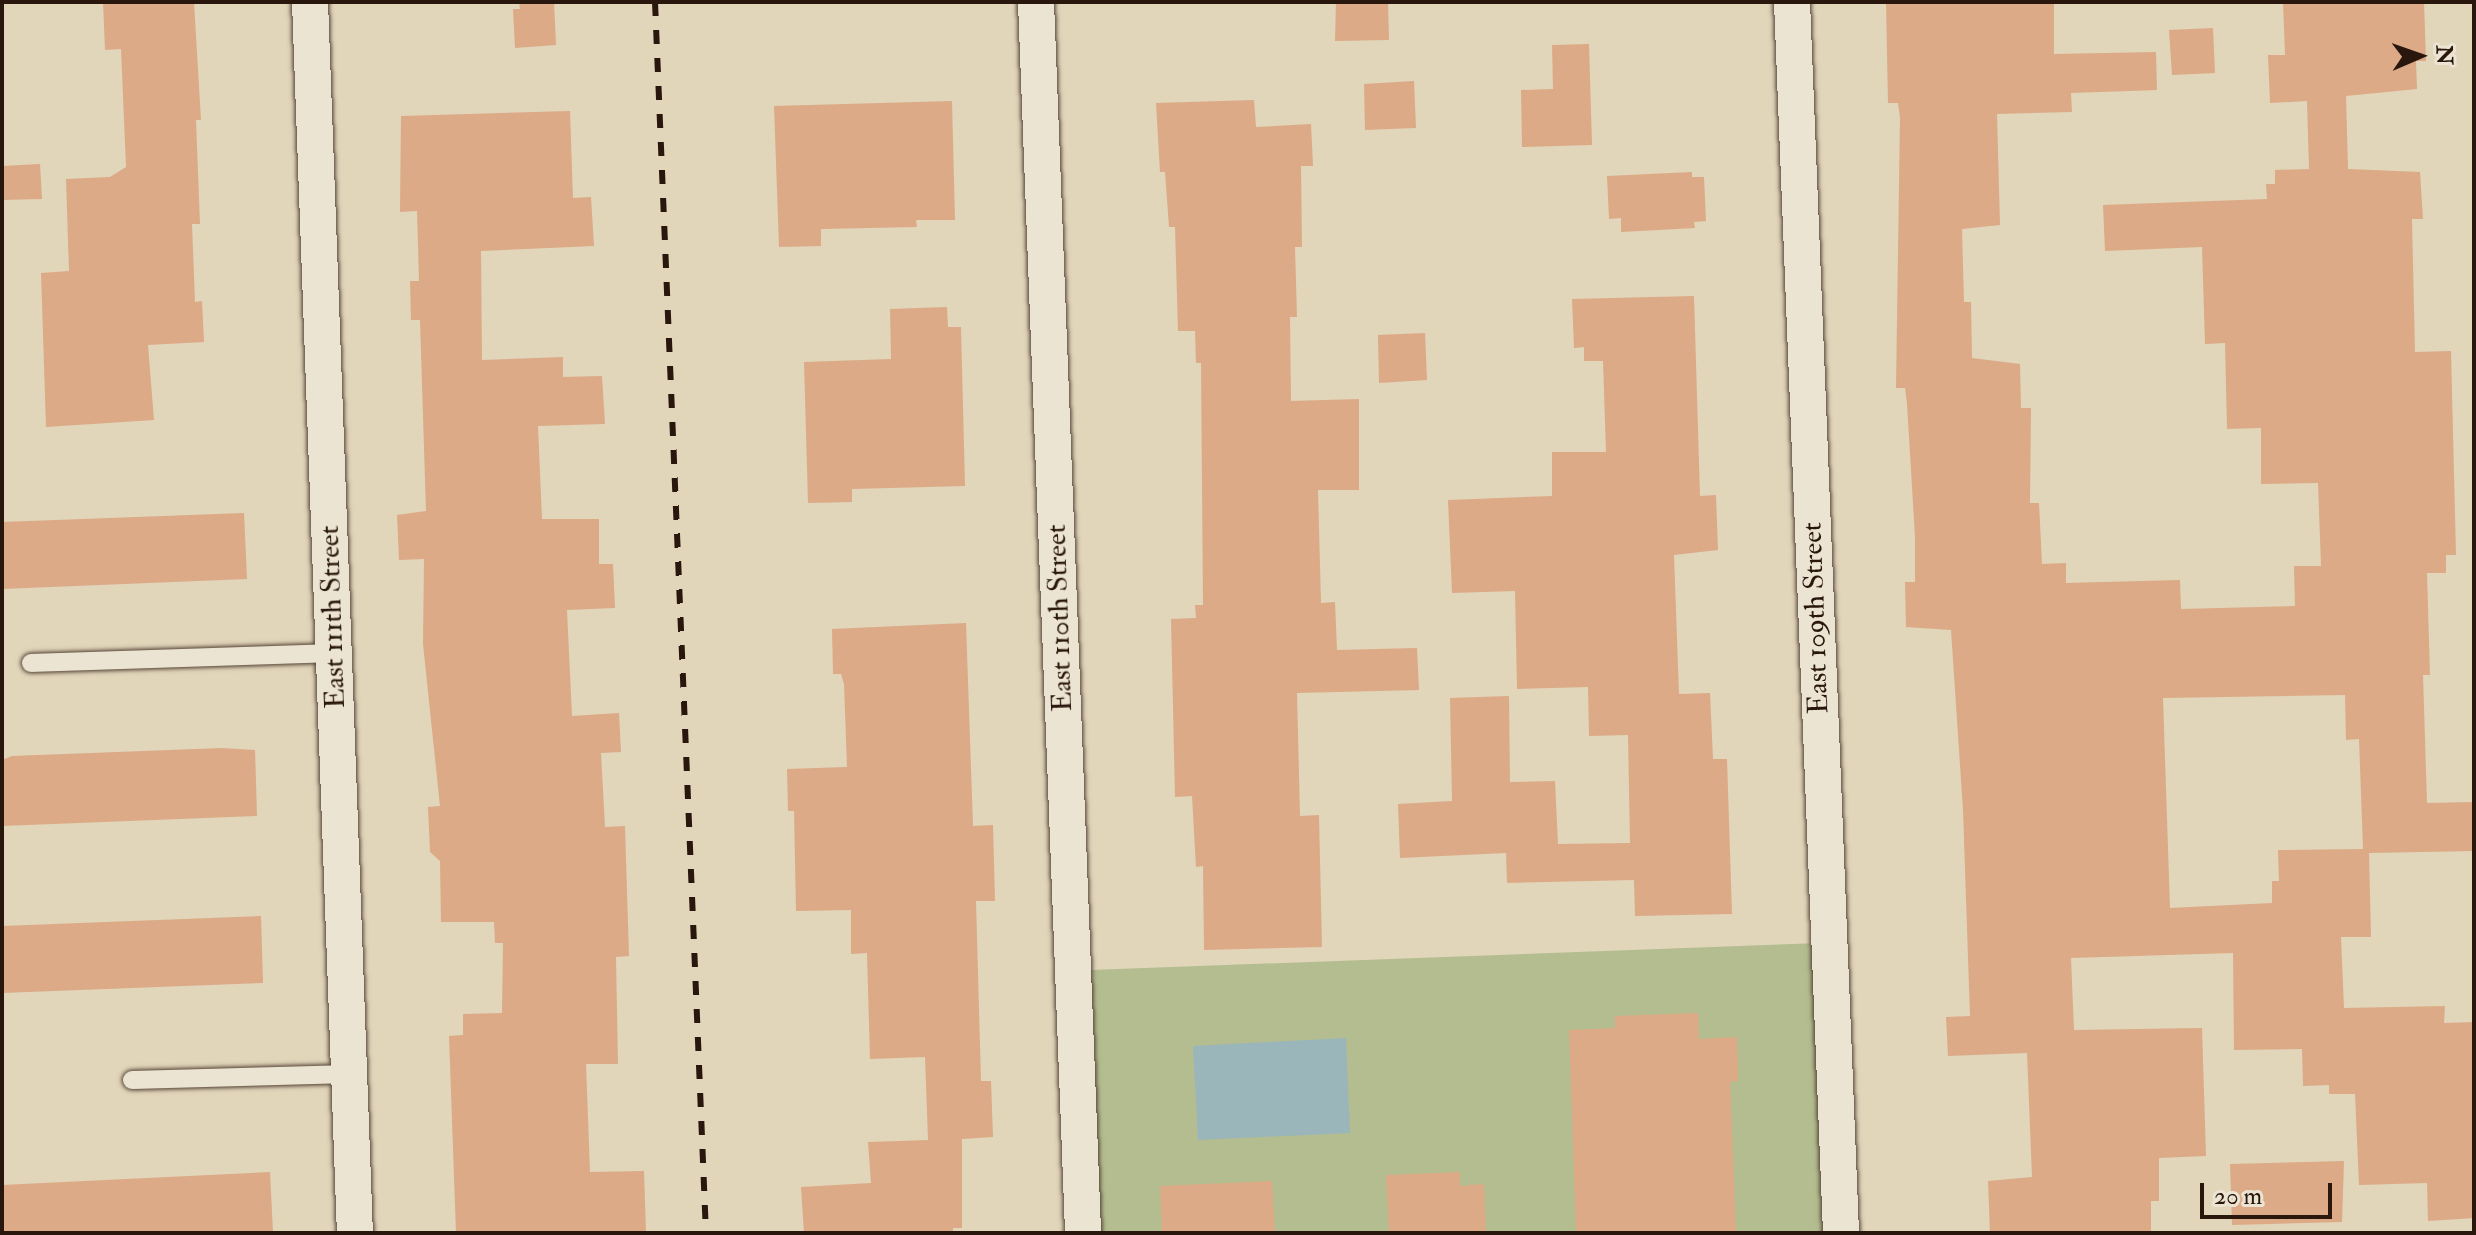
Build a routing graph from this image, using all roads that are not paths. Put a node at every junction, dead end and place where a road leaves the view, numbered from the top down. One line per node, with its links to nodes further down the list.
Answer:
1 (310, 2): 4 (street, East 111th Street)
2 (1036, 2): 9 (street, East 110th Street)
3 (1792, 2): 10 (street, East 109th Street)
4 (334, 653): 5 (lane); 6 (street, East 111th Street)
5 (31, 663)
6 (350, 1074): 7 (lane); 8 (street, East 111th Street)
7 (132, 1080)
8 (355, 1233)
9 (1083, 1233)
10 (1841, 1233)

